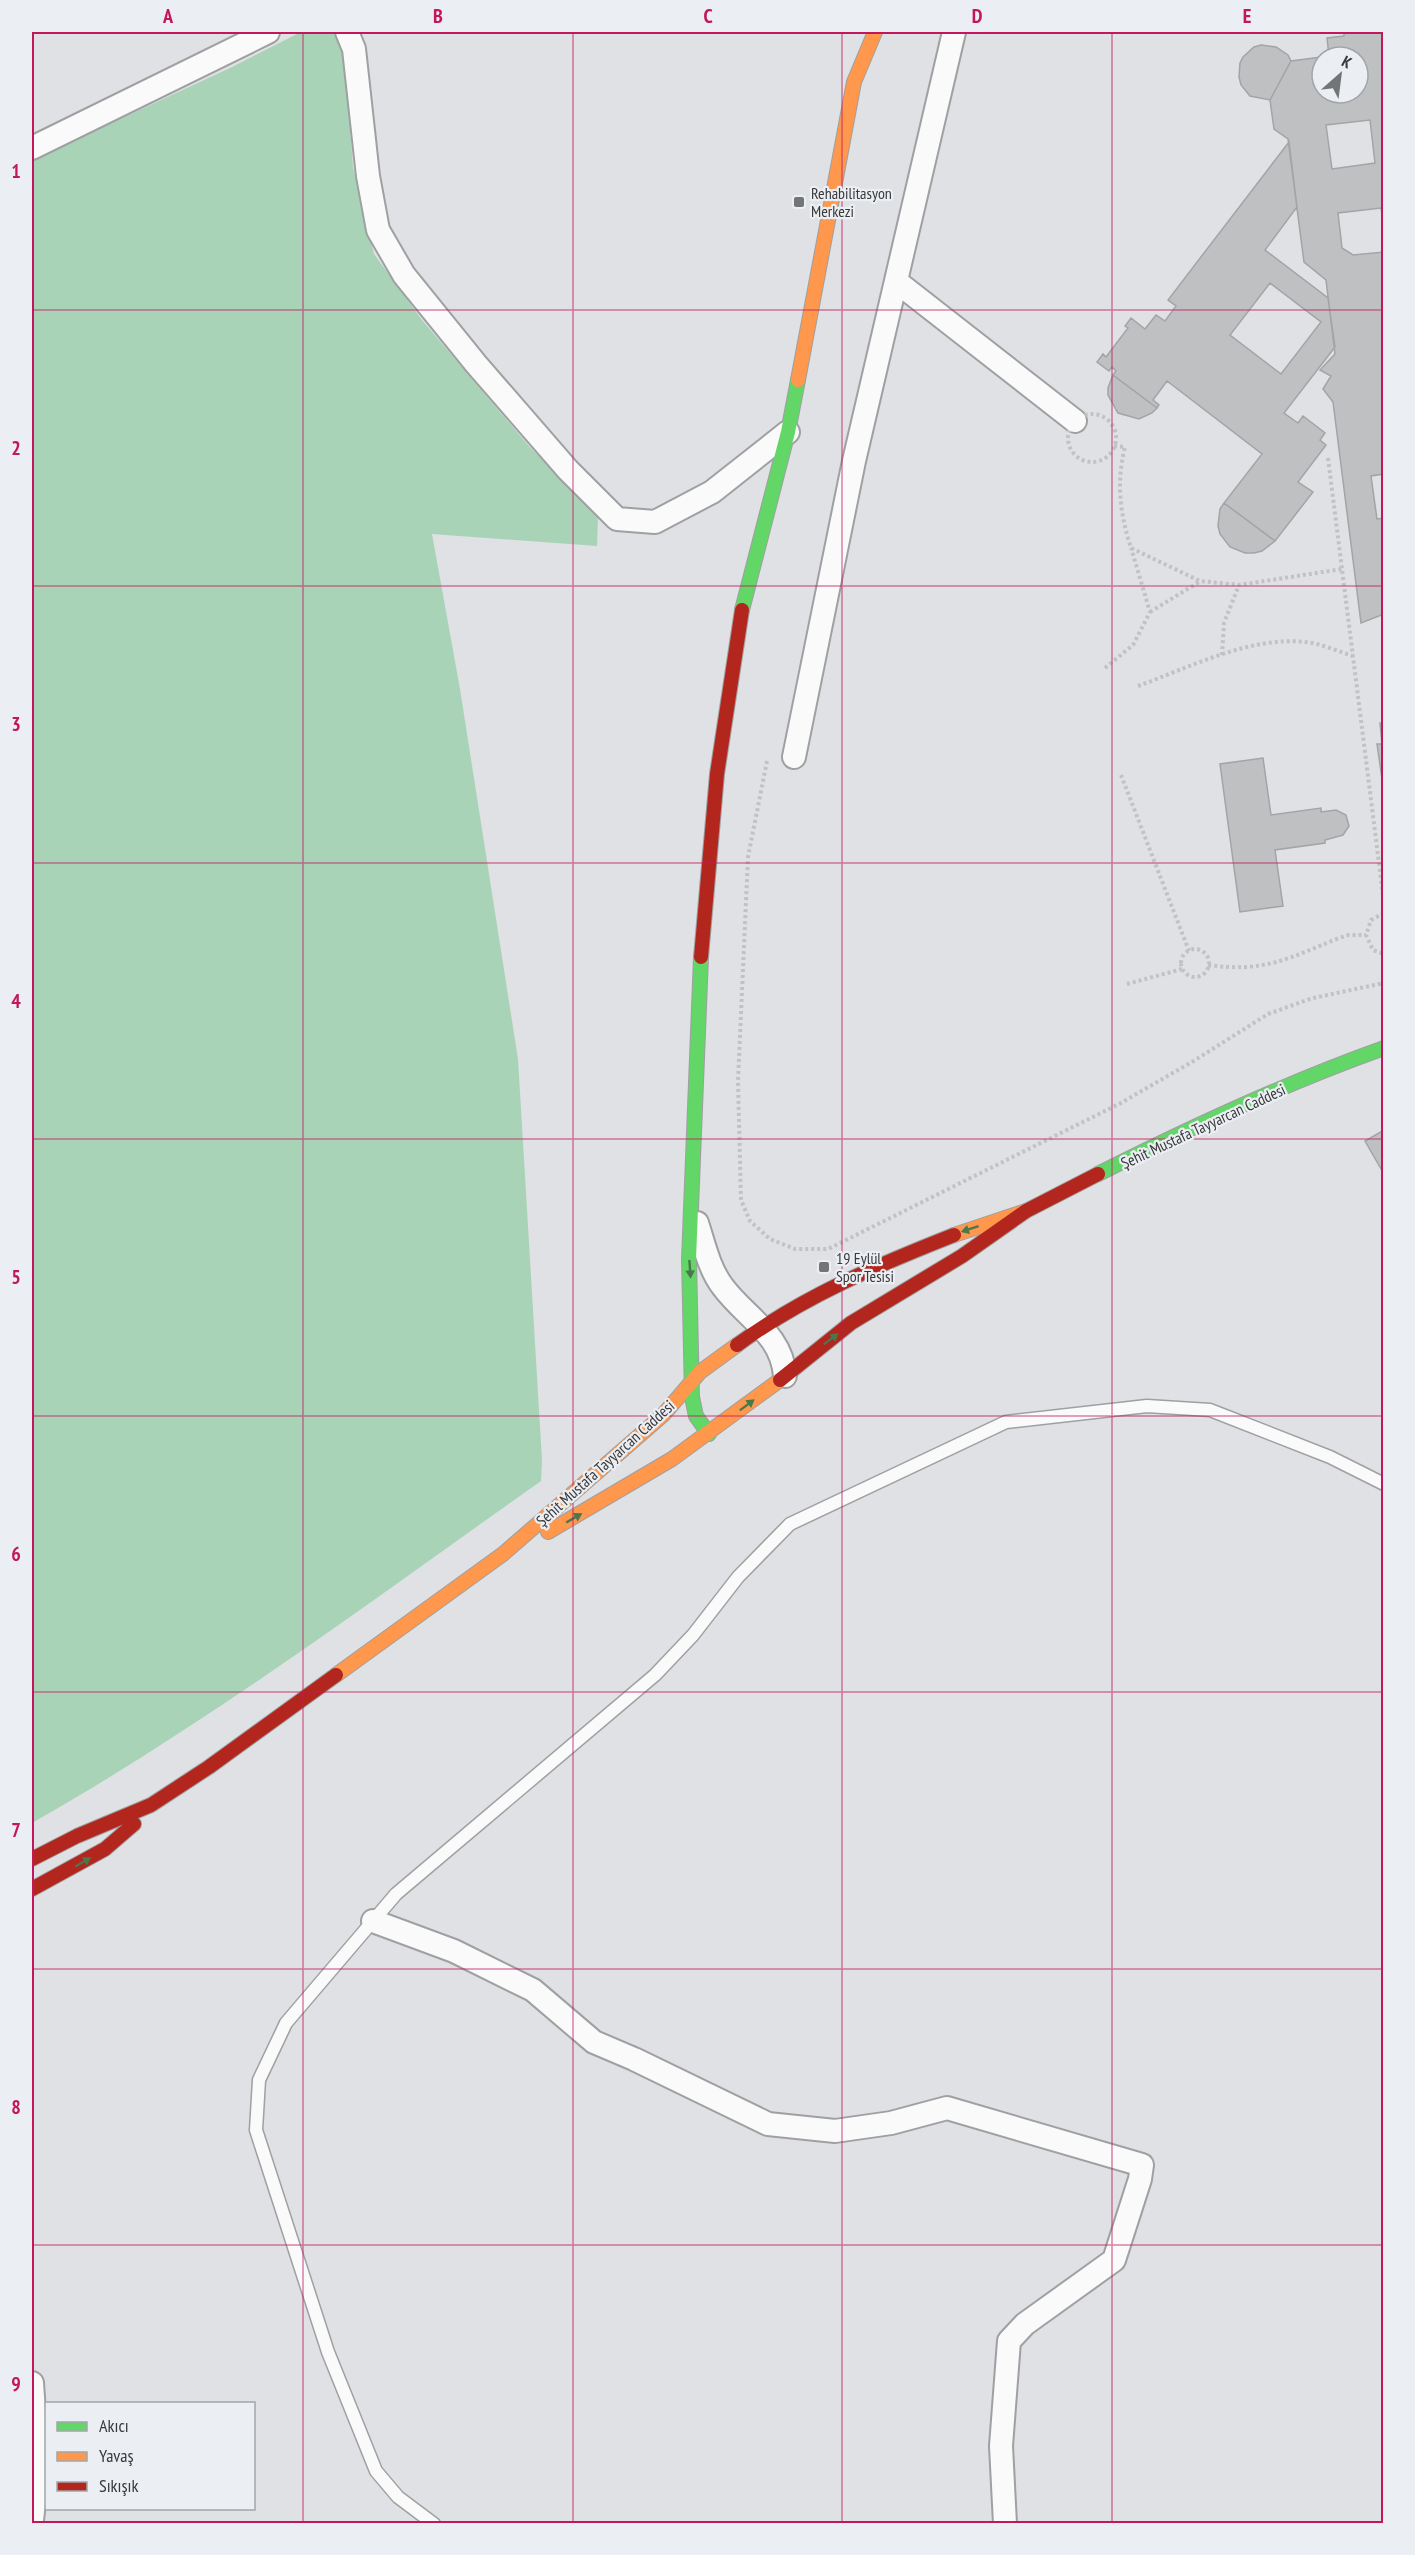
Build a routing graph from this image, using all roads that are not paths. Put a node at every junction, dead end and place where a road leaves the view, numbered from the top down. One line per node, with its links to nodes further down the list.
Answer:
1 (267, 32): 5 (street)
2 (347, 32): 8 (street)
3 (875, 32): 8 (main road)
4 (954, 32): 6 (street)
5 (32, 148)
6 (897, 282): 7 (street); 9 (street)
7 (1075, 421)
8 (788, 432): 11 (main road)
9 (794, 757)
10 (1383, 1048): 12 (main road, Şehit Mustafa Tayyarcan Caddesi)
11 (692, 1210): 13 (street); 15 (main road, one-way to 15)
12 (1026, 1212): 13 (main road, Şehit Mustafa Tayyarcan Caddesi, one-way to 13); 14 (main road, Şehit Mustafa Tayyarcan Caddesi, one-way to 12)
13 (763, 1326): 14 (street); 15 (main road, Şehit Mustafa Tayyarcan Caddesi)
14 (785, 1376): 16 (main road, Şehit Mustafa Tayyarcan Caddesi, one-way to 14)
15 (690, 1381): 16 (main road); 18 (main road, Şehit Mustafa Tayyarcan Caddesi)
16 (709, 1434): 18 (main road, Şehit Mustafa Tayyarcan Caddesi, one-way to 16)
17 (1383, 1484): 22 (lane)
18 (503, 1554): 19 (main road, Şehit Mustafa Tayyarcan Caddesi)
19 (151, 1805): 20 (main road, Şehit Mustafa Tayyarcan Caddesi); 21 (main road, Şehit Mustafa Tayyarcan Caddesi, one-way to 19)
20 (32, 1858)
21 (32, 1890)
22 (373, 1921): 25 (lane); 26 (street)
23 (32, 2383): 24 (street)
24 (32, 2520)
25 (435, 2523)
26 (1005, 2523)

